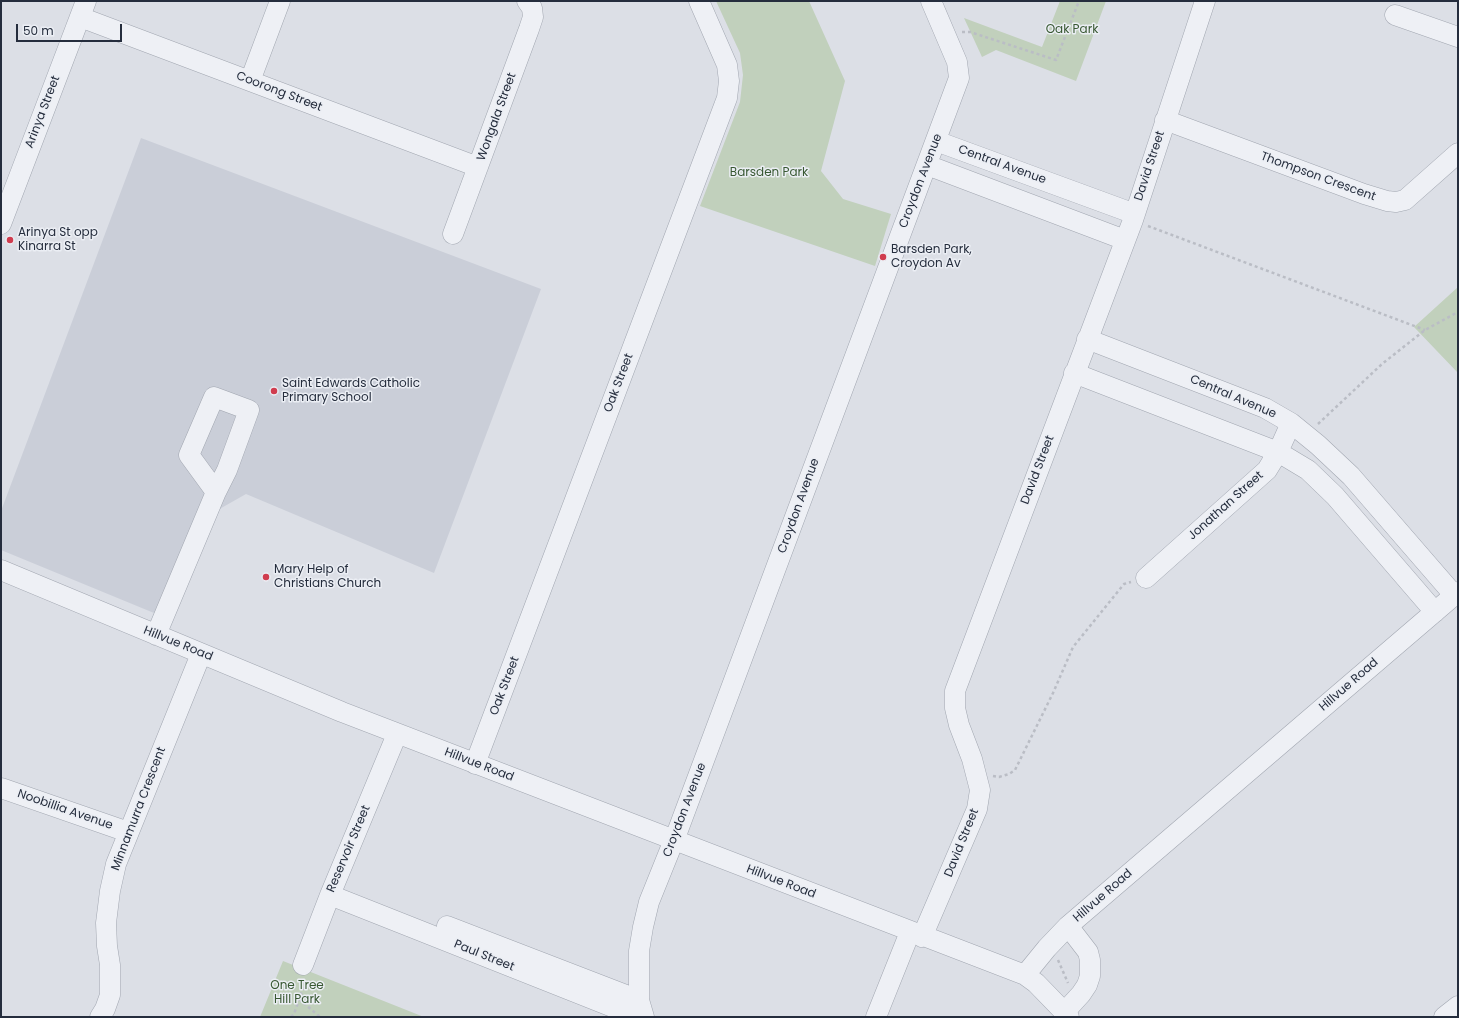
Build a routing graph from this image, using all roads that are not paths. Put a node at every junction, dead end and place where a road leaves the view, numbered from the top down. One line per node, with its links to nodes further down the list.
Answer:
1 (280, 1): 9 (street)
2 (527, 1): 14 (street, Wongala Street)
3 (699, 1): 31 (street, Oak Street)
4 (931, 1): 11 (street, Croydon Avenue)
5 (1205, 1): 10 (street, David Street)
6 (83, 9): 9 (street, Coorong Street); 16 (street, Arinya Street)
7 (1395, 15): 8 (street)
8 (1458, 37)
9 (250, 81): 14 (street, Coorong Street)
10 (1165, 120): 12 (street, Thompson Crescent); 15 (street, David Street)
11 (936, 141): 13 (street, Croydon Avenue); 15 (street, Central Avenue)
12 (1458, 153)
13 (927, 165): 18 (street); 34 (street, Croydon Avenue)
14 (478, 167): 17 (street, Wongala Street)
15 (1134, 217): 18 (street, David Street)
16 (1, 224)
17 (453, 234)
18 (1125, 240): 19 (street, David Street)
19 (1087, 339): 20 (street, David Street); 21 (street, Central Avenue)
20 (1074, 373): 22 (street); 37 (street, David Street)
21 (1298, 429): 22 (street, Jonathan Street); 26 (street, Central Avenue)
22 (1278, 452): 25 (street, Jonathan Street); 27 (street)
23 (216, 492): 28 (street)
24 (1, 570): 28 (street, Hillvue Road)
25 (1146, 578)
26 (1456, 593): 27 (street, Hillvue Road)
27 (1435, 612): 36 (street, Hillvue Road)
28 (156, 635): 29 (street, Hillvue Road)
29 (201, 654): 30 (street, Hillvue Road); 33 (street, Minnamurra Crescent)
30 (397, 734): 31 (street, Hillvue Road); 35 (street, Reservoir Street)
31 (475, 764): 34 (street, Hillvue Road)
32 (1, 788): 33 (street, Noobillia Avenue)
33 (128, 832): 43 (street, Minnamurra Crescent)
34 (674, 841): 37 (street, Hillvue Road); 41 (street, Croydon Avenue)
35 (333, 889): 38 (street, Reservoir Street); 41 (street, Paul Street)
36 (1068, 926): 39 (street, Hillvue Road); 42 (street)
37 (916, 934): 39 (street, Hillvue Road); 44 (street, David Street)
38 (303, 965)
39 (1025, 975): 42 (street)
40 (1458, 1006): 45 (street)
41 (640, 1011)
42 (1066, 1014)
43 (100, 1017)
44 (876, 1017)
45 (1444, 1017)

